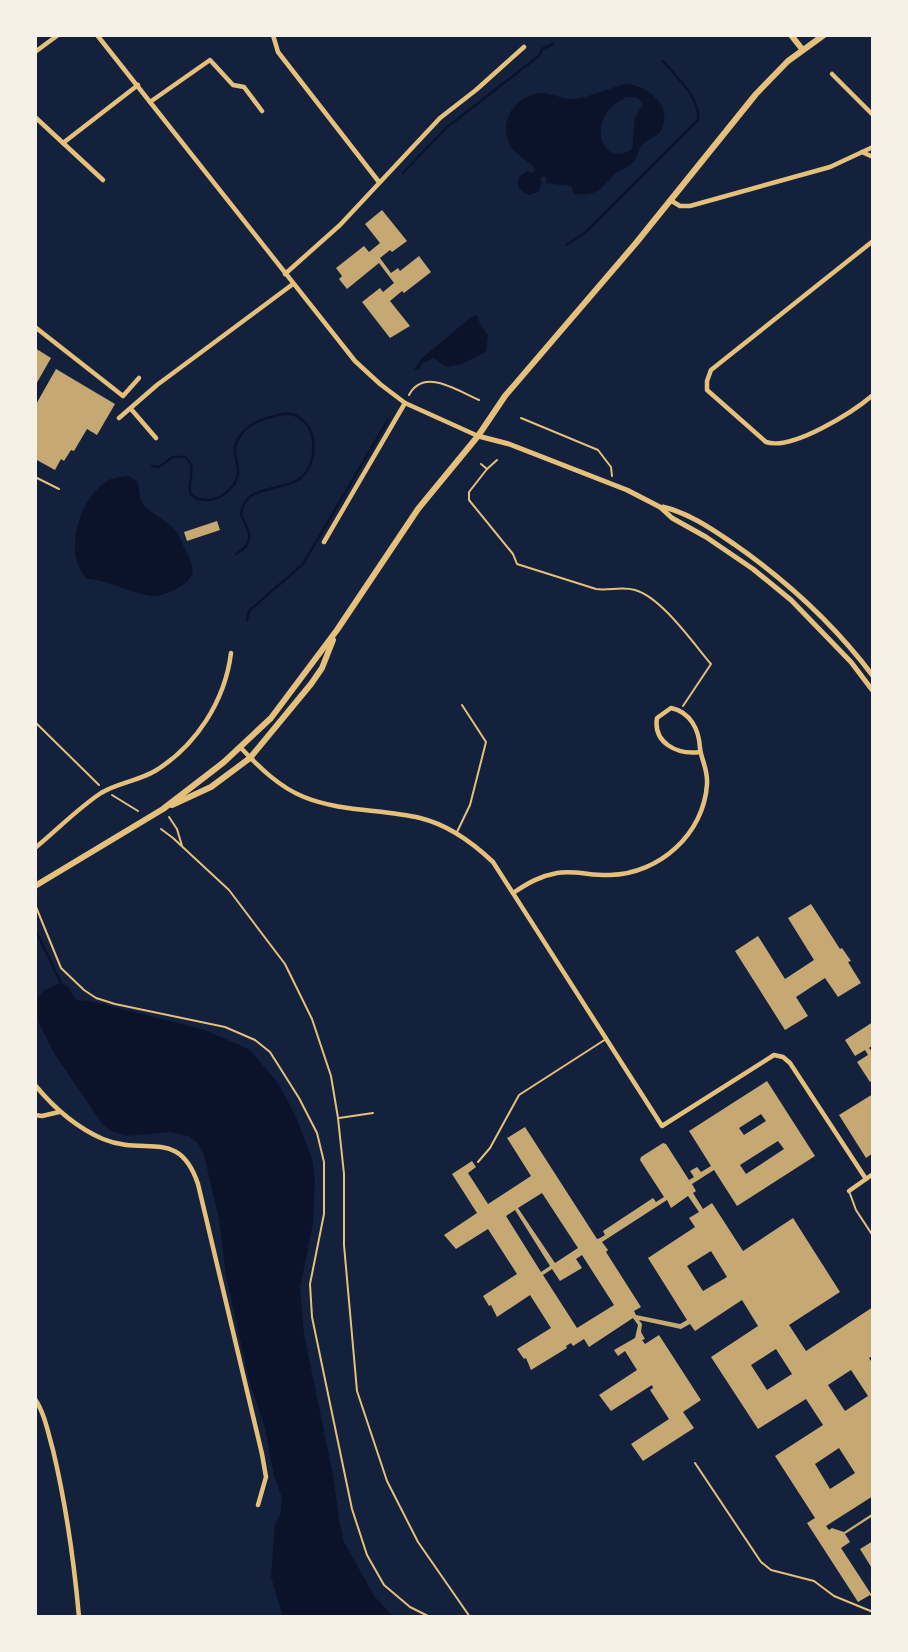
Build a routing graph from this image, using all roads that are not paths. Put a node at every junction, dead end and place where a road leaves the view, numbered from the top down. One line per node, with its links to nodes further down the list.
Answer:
1 (58, 35): 8 (street)
2 (97, 35): 10 (street)
3 (272, 35): 20 (street)
4 (791, 35): 7 (main road)
5 (824, 35): 7 (main road)
6 (524, 47): 20 (street)
7 (802, 49): 21 (main road)
8 (35, 52)
9 (832, 74): 13 (street)
10 (138, 85): 11 (street); 15 (street)
11 (150, 102): 12 (street); 23 (street)
12 (262, 111)
13 (873, 115)
14 (35, 117): 15 (street)
15 (63, 143): 19 (street)
16 (873, 147): 17 (street)
17 (862, 152): 18 (street); 21 (street)
18 (873, 157)
19 (103, 180)
20 (379, 183): 23 (street)
21 (670, 200): 31 (main road)
22 (873, 241): 27 (street)
23 (285, 274): 24 (street)
24 (293, 284): 28 (street); 29 (street)
25 (35, 327): 26 (street)
26 (139, 378)
27 (873, 395)
28 (405, 403): 31 (street); 36 (street)
29 (131, 409): 30 (street); 32 (street)
30 (119, 418)
31 (478, 436): 35 (street); 37 (main road)
32 (156, 438)
33 (35, 477): 34 (lane)
34 (60, 489)
35 (660, 506): 39 (street); 40 (street)
36 (324, 542)
37 (337, 630): 42 (main road); 44 (main road)
38 (231, 653): 47 (street)
39 (873, 676)
40 (873, 691)
41 (462, 705): 46 (lane)
42 (241, 748): 44 (street); 45 (main road)
43 (700, 752): 43 (street); 49 (street)
44 (250, 758): 45 (main road); 46 (street)
45 (163, 808): 48 (main road)
46 (456, 833): 49 (street)
47 (35, 848)
48 (35, 886)
49 (513, 893): 50 (street)
50 (607, 1039): 54 (lane); 56 (street)
51 (35, 1085): 52 (street)
52 (60, 1112): 53 (street); 61 (street)
53 (35, 1115)
54 (478, 1162)
55 (873, 1174): 56 (street)
56 (866, 1179): 57 (street)
57 (849, 1191): 58 (lane)
58 (873, 1237)
59 (35, 1399): 63 (street)
60 (695, 1463): 62 (lane)
61 (258, 1505)
62 (873, 1612)
63 (79, 1617)

